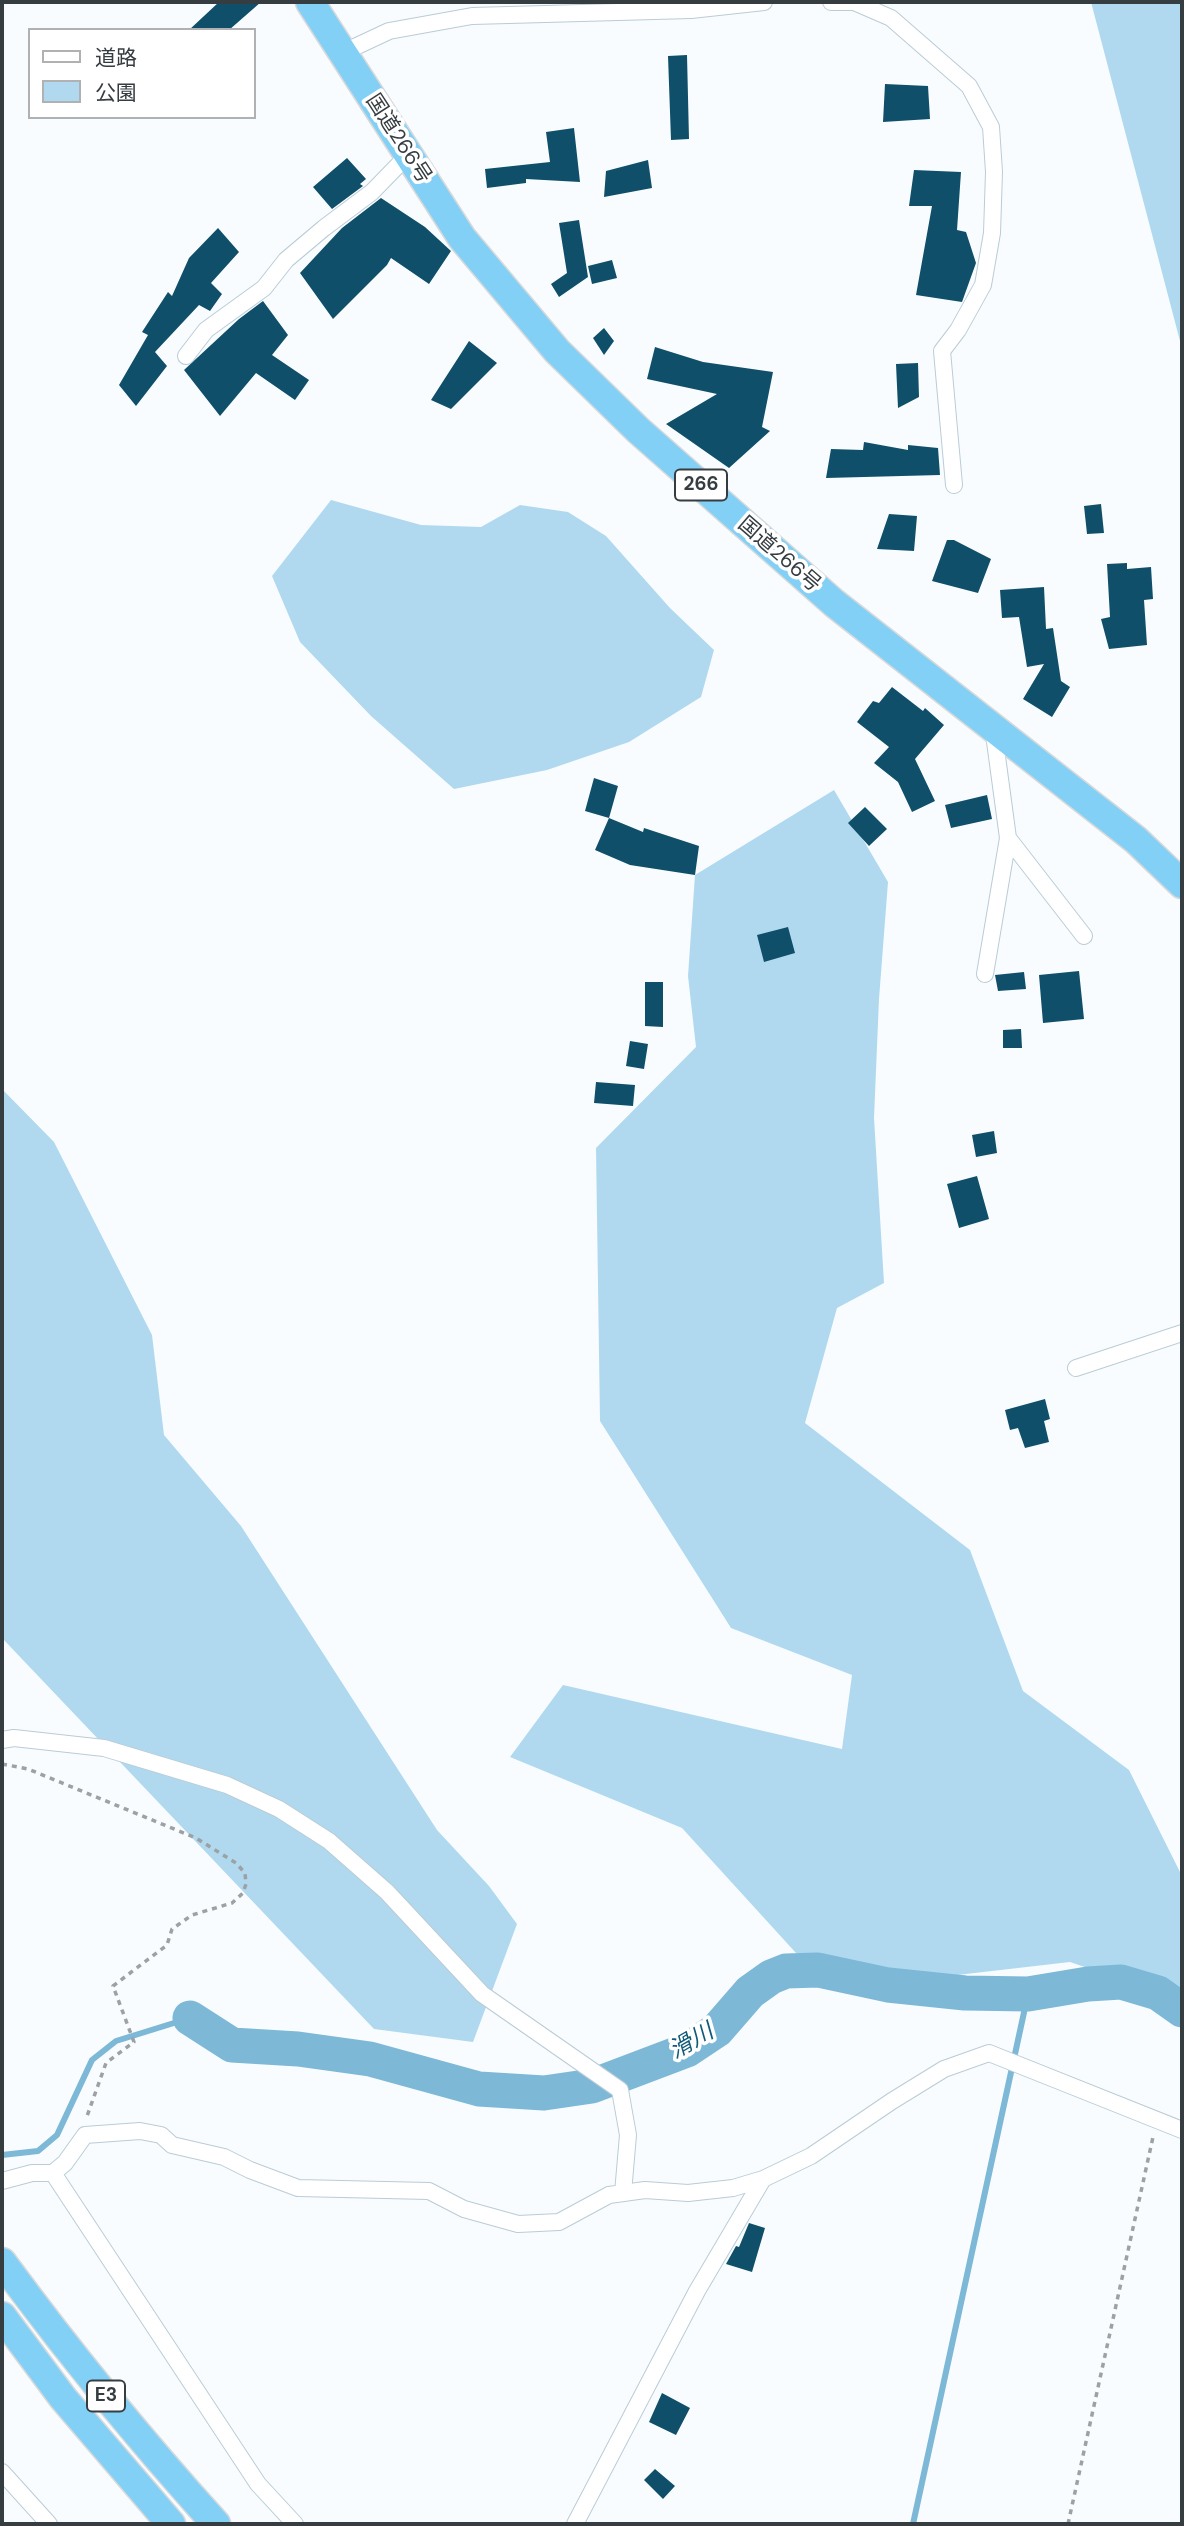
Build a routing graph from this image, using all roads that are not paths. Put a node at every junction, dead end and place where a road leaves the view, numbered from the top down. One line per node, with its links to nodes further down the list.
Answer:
1 (310, 2): 4 (highway, 国道266号 / 266)
2 (764, 2): 4 (street)
3 (831, 2): 7 (street)
4 (342, 53): 5 (highway, 国道266号 / 266)
5 (408, 155): 6 (street); 8 (highway, 国道266号 / 266)
6 (186, 356)
7 (954, 485)
8 (993, 727): 9 (street); 10 (highway, 国道266号 / 266)
9 (1008, 838): 9 (street); 11 (street)
10 (1182, 884)
11 (985, 974)
12 (1182, 1333): 13 (street)
13 (1076, 1368)
14 (2, 1740): 19 (street)
15 (1182, 2130): 17 (street)
16 (53, 2173): 18 (street); 19 (street); 26 (street)
17 (763, 2179): 19 (street); 27 (street)
18 (2, 2181)
19 (623, 2193)
20 (2, 2262): 25 (highway, E3)
21 (2, 2316): 24 (highway, E3)
22 (2, 2472): 23 (street)
23 (49, 2524)
24 (172, 2524)
25 (216, 2524)
26 (295, 2524)
27 (575, 2524)

